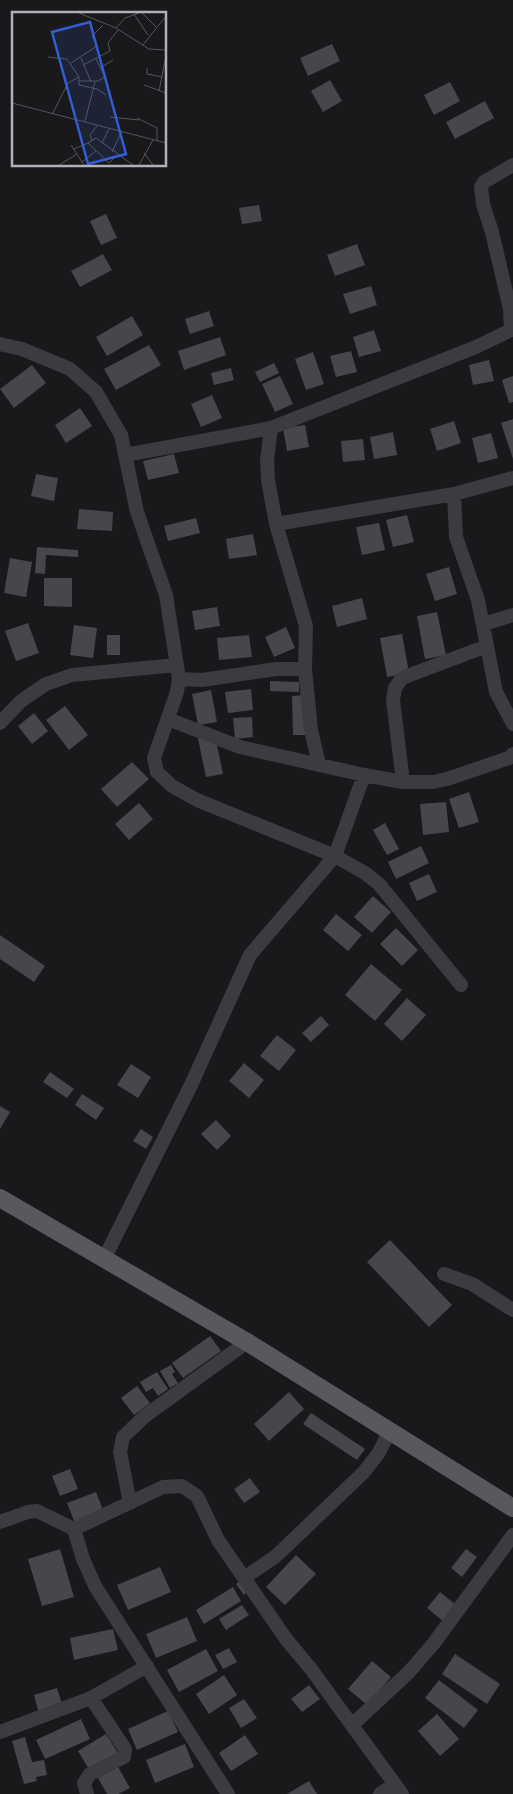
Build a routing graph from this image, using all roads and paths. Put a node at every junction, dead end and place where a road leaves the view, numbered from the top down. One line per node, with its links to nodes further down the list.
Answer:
1 (513, 165): 2 (street)
2 (512, 330): 4 (street)
3 (0, 344): 5 (street)
4 (271, 428): 5 (street); 8 (street)
5 (125, 454): 13 (street)
6 (513, 478): 7 (street)
7 (454, 494): 8 (street); 10 (street)
8 (276, 524): 12 (street)
9 (513, 615): 10 (street)
10 (484, 624): 11 (street)
11 (487, 646): 16 (street); 20 (street)
12 (305, 669): 13 (street); 18 (street)
13 (178, 672): 14 (street); 15 (street)
14 (168, 719): 18 (street); 21 (street)
15 (0, 723)
16 (513, 724)
17 (513, 754): 20 (street)
18 (319, 764): 19 (street)
19 (364, 775): 20 (street); 21 (street)
20 (403, 782)
21 (335, 856): 22 (street); 24 (street)
22 (461, 985)
23 (0, 1198): 24 (main road)
24 (104, 1259): 27 (main road)
25 (444, 1274): 26 (street)
26 (513, 1310)
27 (247, 1342): 28 (main road); 29 (street)
28 (390, 1431): 30 (main road); 34 (street)
29 (130, 1503): 32 (street); 34 (street)
30 (513, 1508)
31 (0, 1522): 32 (street)
32 (74, 1529): 35 (street)
33 (513, 1535): 37 (street)
34 (244, 1578): 37 (street)
35 (148, 1666): 36 (street); 41 (street)
36 (91, 1698): 38 (street); 40 (street)
37 (352, 1726): 39 (street)
38 (0, 1732)
39 (398, 1789): 42 (street)
40 (87, 1794)
41 (228, 1794)
42 (380, 1794)

